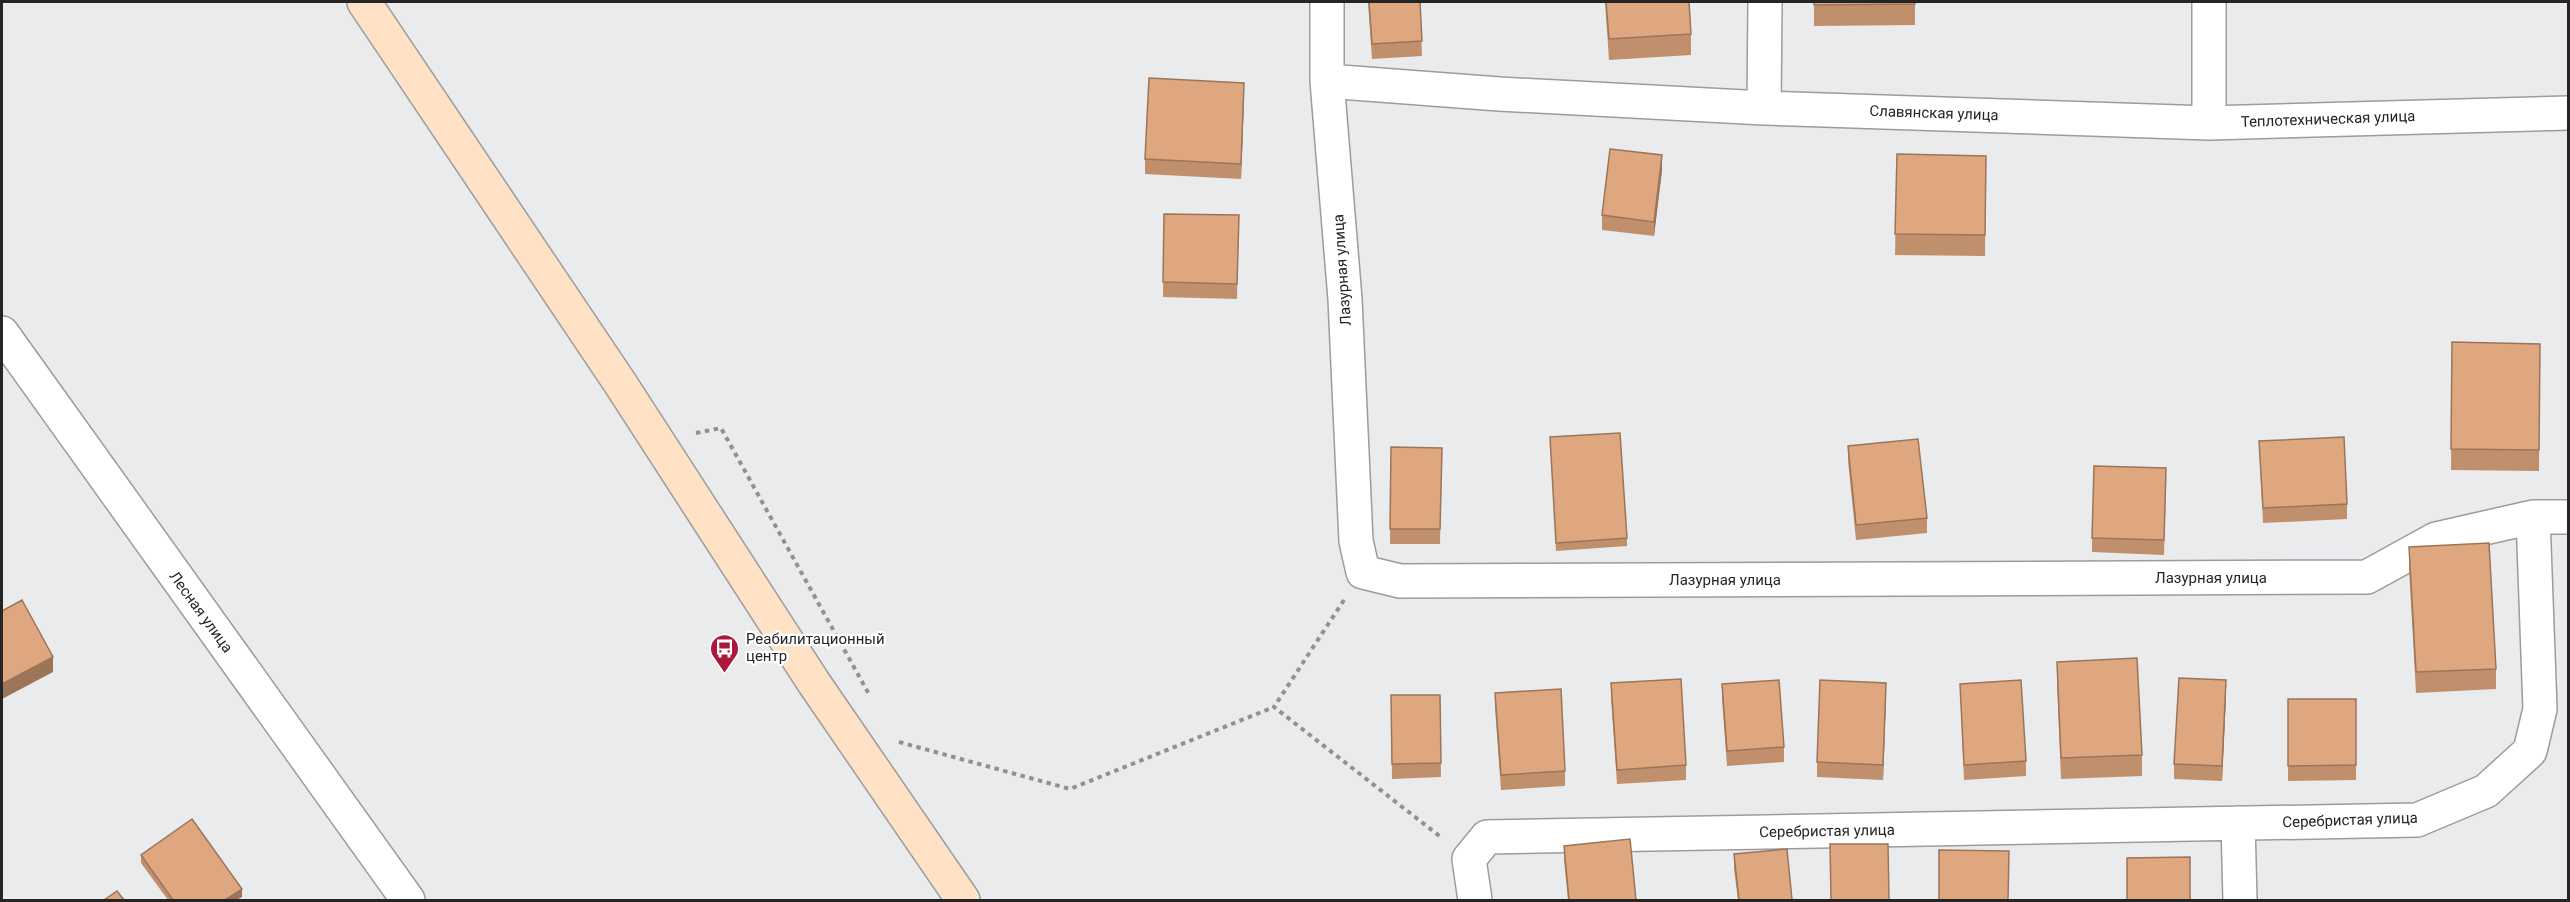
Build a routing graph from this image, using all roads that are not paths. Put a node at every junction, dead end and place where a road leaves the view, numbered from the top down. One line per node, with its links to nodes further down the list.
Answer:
1 (364, 2): 14 (street)
2 (1327, 2): 5 (street, Лазурная улица)
3 (1766, 2): 6 (street)
4 (2209, 2): 8 (street)
5 (1328, 81): 6 (street); 10 (street, Лазурная улица)
6 (1764, 108): 8 (street, Славянская улица)
7 (2568, 113): 8 (street, Теплотехническая улица)
8 (2209, 123)
9 (2, 333): 13 (street, Лесная улица)
10 (2534, 517): 11 (street, Лазурная улица); 12 (street, Серебристая улица)
11 (2568, 517)
12 (2238, 823): 15 (street, Серебристая улица); 16 (street)
13 (396, 897)
14 (963, 900)
15 (1475, 900)
16 (2241, 900)

